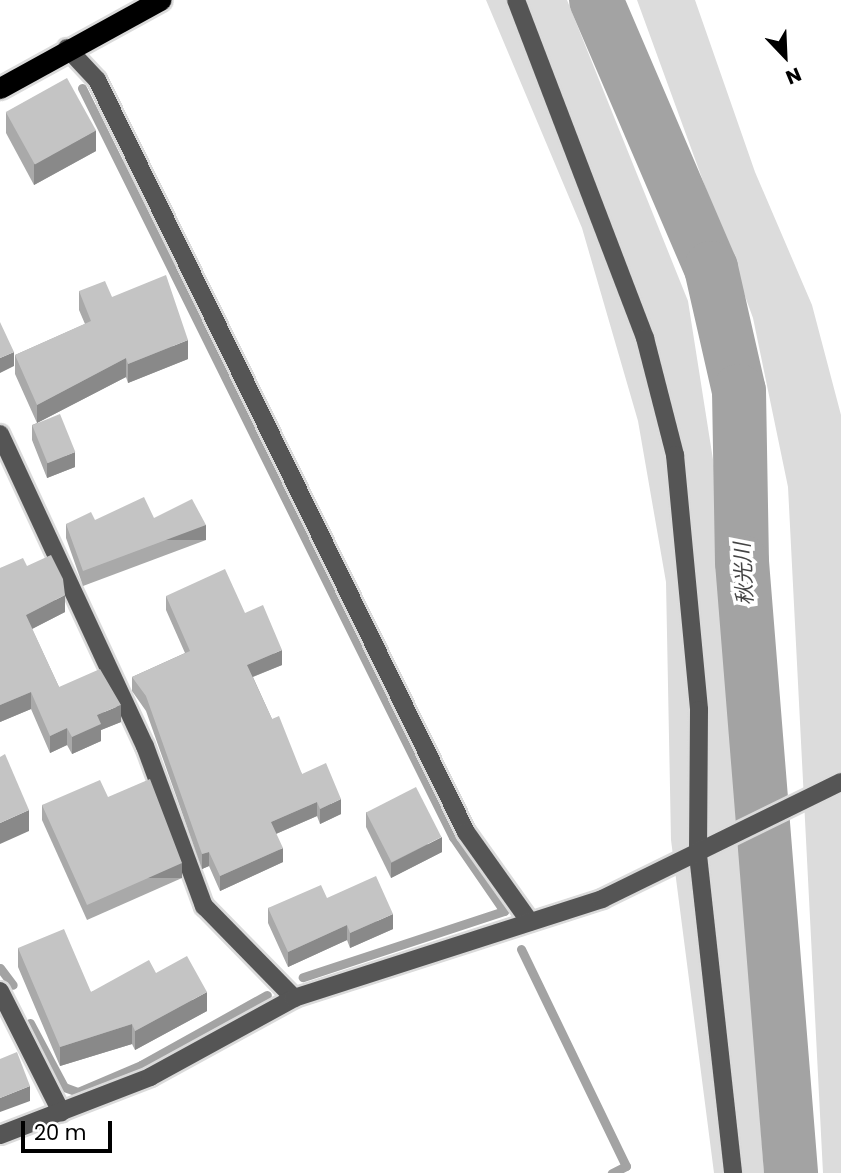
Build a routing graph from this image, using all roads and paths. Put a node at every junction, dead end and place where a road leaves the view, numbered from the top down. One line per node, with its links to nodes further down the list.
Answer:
1 (160, 0): 3 (highway)
2 (516, 0): 8 (street)
3 (67, 48): 4 (highway); 9 (street)
4 (0, 88)
5 (0, 434): 6 (street)
6 (6, 464): 11 (street)
7 (836, 784): 8 (street)
8 (703, 852): 9 (street); 14 (street)
9 (530, 922): 11 (street)
10 (0, 991): 12 (street)
11 (294, 998): 12 (street)
12 (61, 1112): 13 (street)
13 (0, 1135)
14 (733, 1173)

